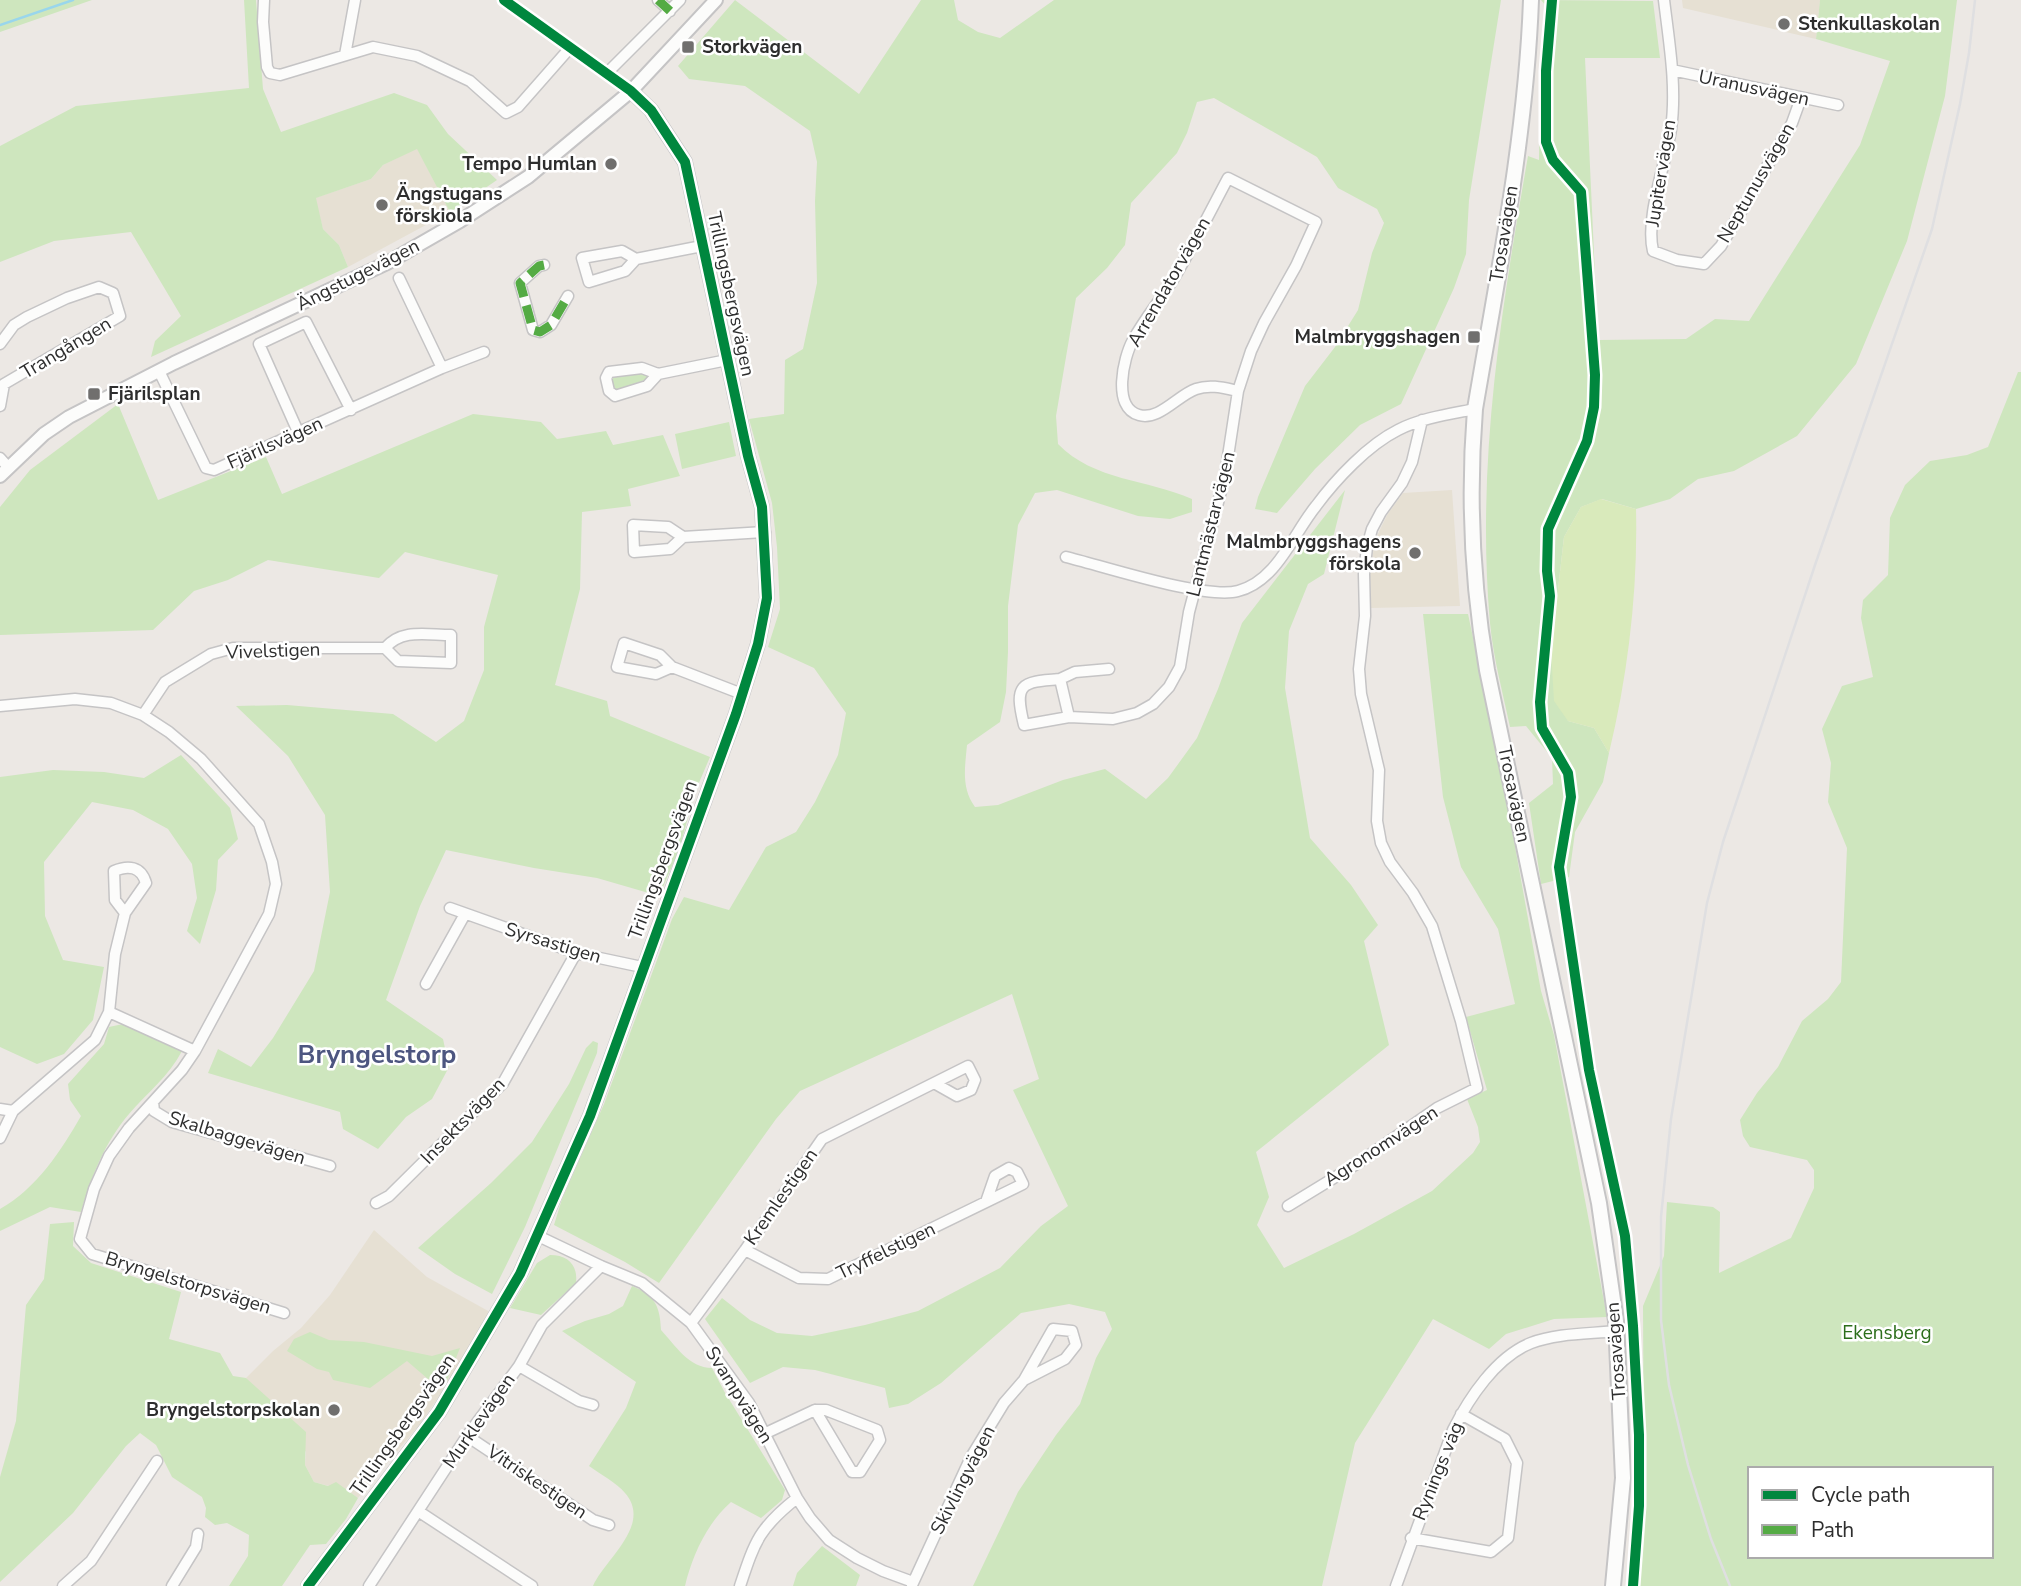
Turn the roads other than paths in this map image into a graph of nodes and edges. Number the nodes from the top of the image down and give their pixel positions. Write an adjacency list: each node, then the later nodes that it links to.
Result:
1 (264, 0): 11 (street)
2 (355, 0): 11 (street)
3 (504, 0): 10 (street)
4 (657, 0): 9 (street)
5 (680, 0): 9 (street)
6 (716, 0): 14 (street, Ängstugevägen)
7 (1531, 0): 32 (main road, Trosavägen)
8 (1664, 0): 12 (street, Jupitervägen)
9 (670, 11): 13 (street)
10 (569, 49): 11 (street); 13 (street)
11 (345, 55)
12 (1672, 70): 15 (street, Uranusvägen); 20 (street, Jupitervägen)
13 (607, 73): 14 (street)
14 (631, 91): 18 (street, Trillingsbergsvägen); 28 (street, Ängstugevägen)
15 (1801, 98): 16 (street, Uranusvägen); 20 (street, Neptunusvägen)
16 (1838, 105)
17 (1316, 222): 30 (street, Lantmästarvägen); 30 (street, Arrendatorvägen)
18 (702, 246): 19 (street); 26 (street, Trillingsbergsvägen)
19 (636, 259): 19 (street)
20 (1704, 264)
21 (544, 265): 23 (street)
22 (399, 278): 27 (street)
23 (568, 296)
24 (0, 344): 31 (street, Trangången)
25 (484, 352): 27 (street, Fjärilsvägen)
26 (727, 360): 29 (street); 37 (street, Trillingsbergsvägen)
27 (442, 368): 33 (street, Fjärilsvägen)
28 (159, 371): 35 (street, Fjärilsvägen); 36 (street, Ängstugevägen)
29 (658, 374): 29 (street)
30 (1238, 391): 40 (street, Lantmästarvägen)
31 (0, 406)
32 (1475, 409): 34 (street); 71 (main road, Trosavägen)
33 (351, 410): 35 (street, Fjärilsvägen); 35 (street)
34 (1422, 420): 40 (street); 65 (street, Agronomvägen)
35 (299, 434)
36 (3, 467)
37 (765, 532): 38 (street); 45 (street, Trillingsbergsvägen)
38 (683, 537): 38 (street)
39 (1066, 557): 40 (street)
40 (1195, 590): 48 (street, Lantmästarvägen)
41 (386, 648): 41 (street, Vivelstigen); 47 (street, Vivelstigen)
42 (672, 667): 42 (street); 45 (street)
43 (1109, 669): 44 (street, Lantmästarvägen)
44 (1060, 679): 48 (street); 48 (street, Lantmästarvägen)
45 (742, 694): 53 (street, Trillingsbergsvägen)
46 (0, 706): 47 (street, Bryngelstorpsvägen)
47 (143, 715): 56 (street, Bryngelstorpsvägen)
48 (1069, 717)
49 (450, 908): 51 (street, Syrsastigen)
50 (125, 913): 50 (street); 55 (street)
51 (465, 914): 52 (street, Syrsastigen); 54 (street)
52 (576, 953): 53 (street, Syrsastigen); 64 (street, Insektsvägen)
53 (642, 967): 66 (street, Trillingsbergsvägen)
54 (426, 984)
55 (109, 1012): 56 (street); 60 (street)
56 (195, 1051): 58 (street, Bryngelstorpsvägen)
57 (934, 1083): 67 (street, Kremlestigen)
58 (153, 1101): 62 (street, Skalbaggevägen); 69 (street, Bryngelstorpsvägen)
59 (0, 1109): 60 (street)
60 (13, 1111): 61 (street)
61 (0, 1138)
62 (330, 1166)
63 (986, 1202): 67 (street, Tryffelstigen)
64 (376, 1203)
65 (1288, 1206)
66 (536, 1235): 68 (street, Svampvägen); 88 (street, Trillingsbergsvägen)
67 (745, 1250): 70 (street, Kremlestigen)
68 (601, 1266): 70 (street, Svampvägen); 72 (street, Murklevägen)
69 (284, 1313)
70 (691, 1323): 77 (street, Svampvägen)
71 (1616, 1331): 76 (street, Rynings väg); 93 (main road, Trosavägen)
72 (519, 1366): 74 (street); 78 (street, Murklevägen)
73 (1024, 1380): 73 (street, Skivlingvägen); 85 (street, Skivlingvägen)
74 (593, 1405)
75 (815, 1410): 75 (street); 77 (street)
76 (1461, 1414): 84 (street, Rynings väg); 84 (street)
77 (766, 1433): 80 (street, Svampvägen)
78 (467, 1436): 81 (street, Murklevägen); 82 (street, Vitriskestigen)
79 (157, 1461): 86 (street)
80 (797, 1499): 85 (street, Svampvägen); 91 (street)
81 (418, 1511): 89 (street, Murklevägen); 90 (street)
82 (609, 1525)
83 (198, 1534): 87 (street)
84 (1411, 1538): 92 (street, Rynings väg)
85 (912, 1584)
86 (63, 1586)
87 (172, 1586)
88 (308, 1586)
89 (369, 1586)
90 (532, 1586)
91 (740, 1586)
92 (1396, 1586)
93 (1613, 1586)

